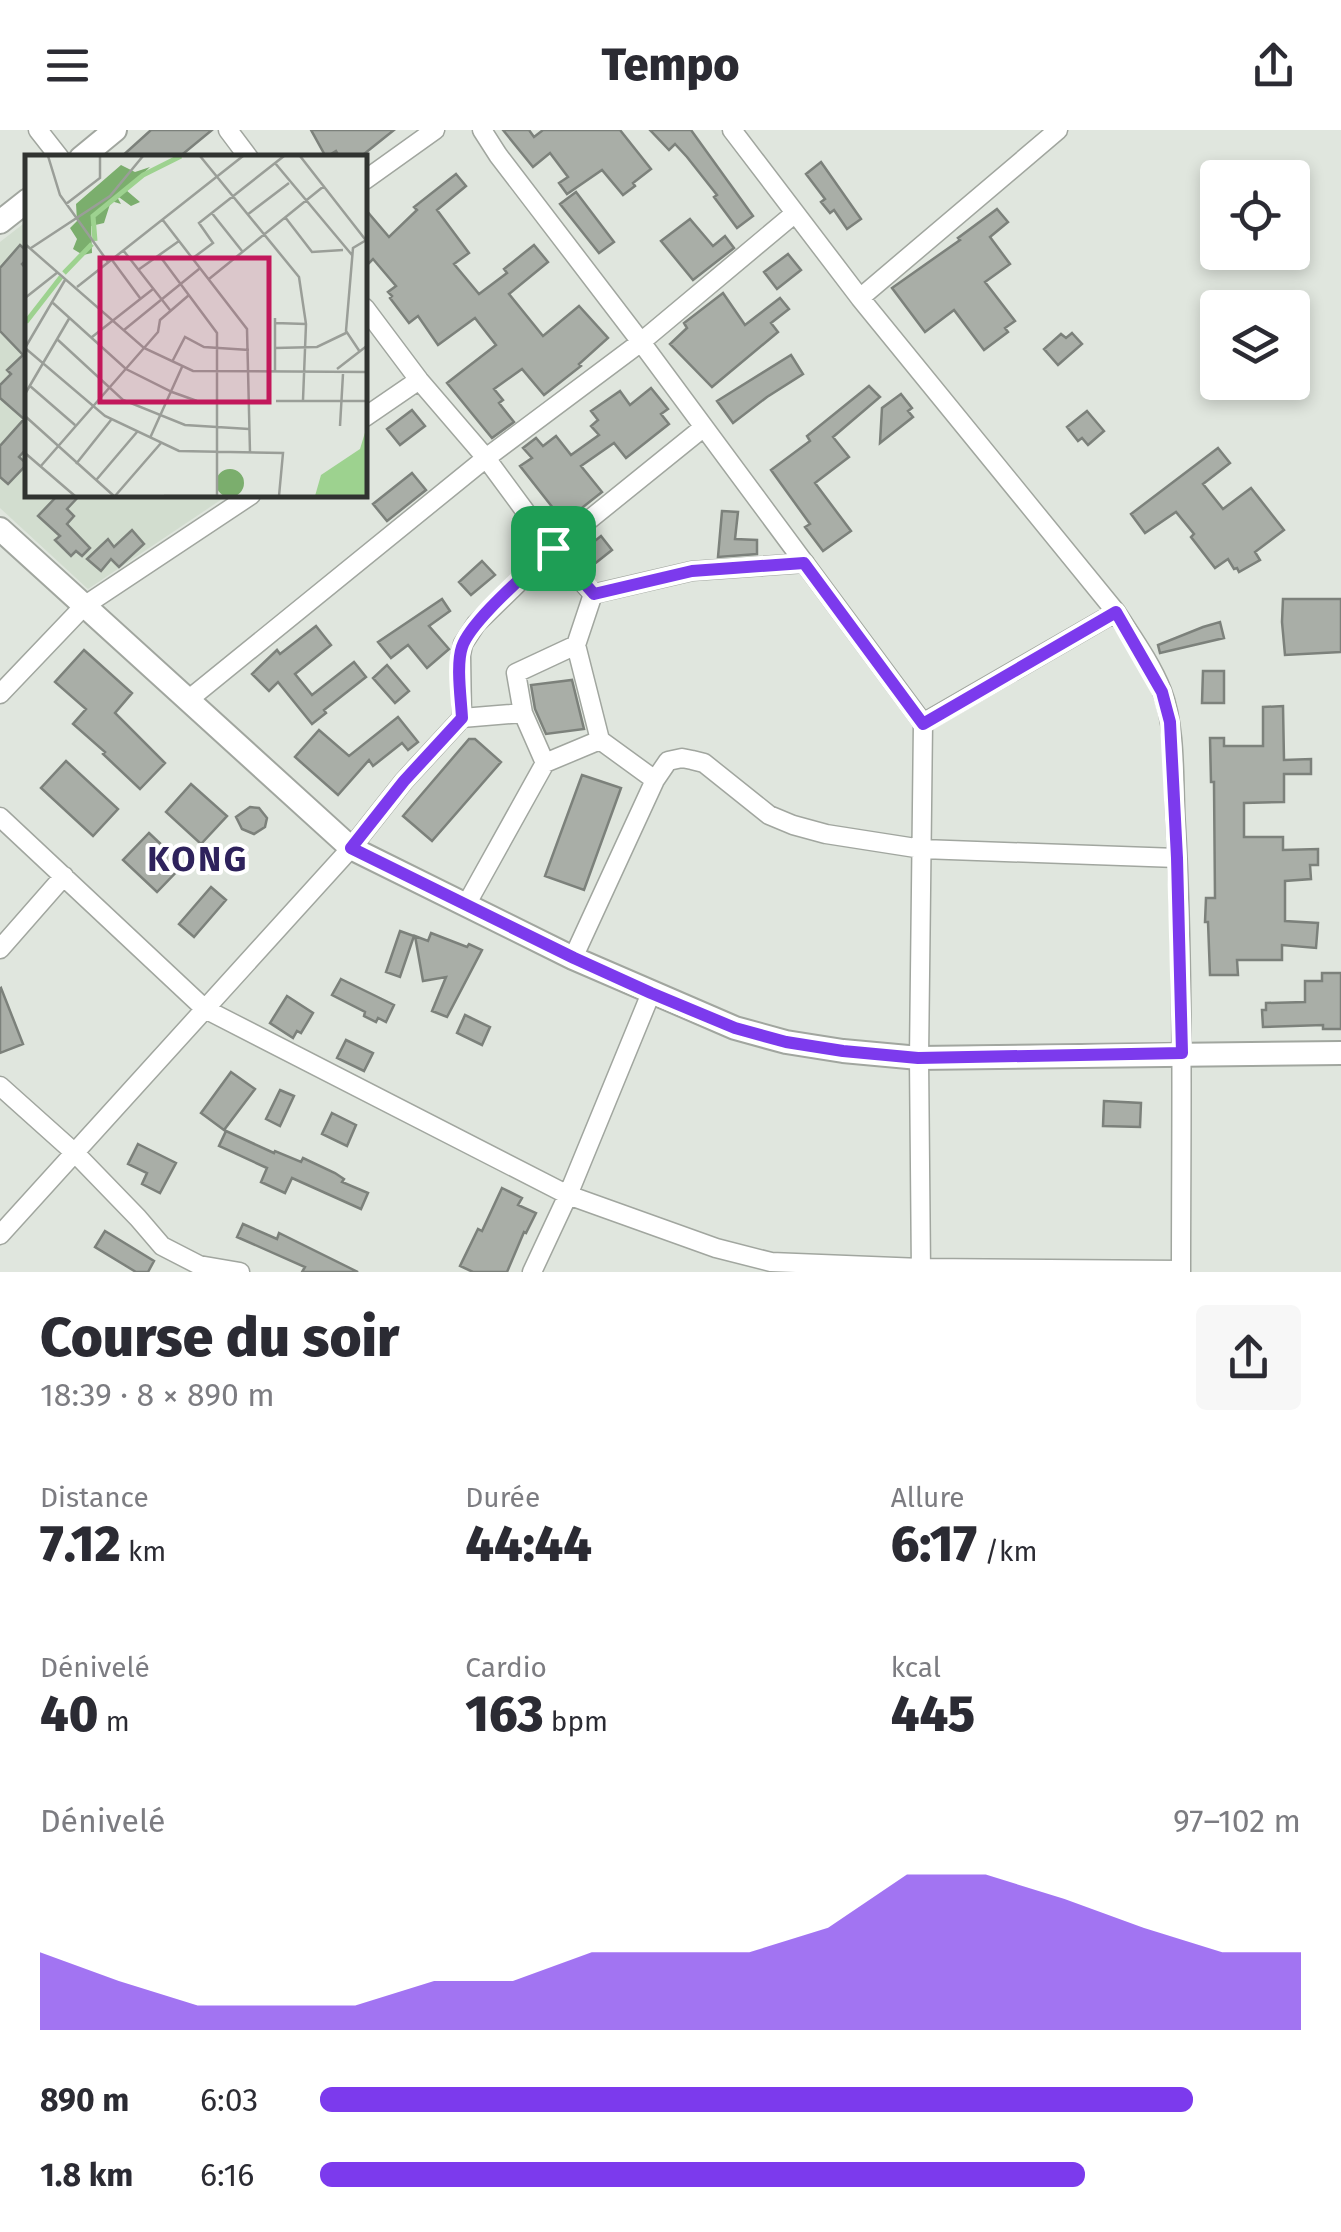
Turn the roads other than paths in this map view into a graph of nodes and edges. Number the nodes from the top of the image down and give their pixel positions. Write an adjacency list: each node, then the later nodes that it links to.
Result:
1 (38, 130): 8 (street)
2 (115, 130): 9 (main road)
3 (228, 130): 10 (street)
4 (435, 130): 11 (street)
5 (482, 130): 17 (street)
6 (1058, 130): 15 (street)
7 (738, 132): 13 (street)
8 (58, 155)
9 (90, 155)
10 (247, 155)
11 (368, 178)
12 (25, 202): 14 (main road)
13 (794, 214): 15 (street); 17 (street)
14 (0, 222)
15 (860, 298): 28 (street)
16 (368, 312): 18 (street)
17 (641, 342): 20 (street); 21 (street)
18 (419, 380): 19 (street); 21 (street)
19 (368, 415)
20 (704, 427): 24 (street); 25 (street)
21 (486, 458): 24 (street); 31 (street)
22 (246, 498): 27 (street)
23 (0, 529): 27 (main road)
24 (553, 548): 26 (street); 33 (street)
25 (804, 563): 26 (street); 34 (street)
26 (594, 594): 29 (street)
27 (84, 606): 30 (street); 31 (main road)
28 (1116, 612): 34 (street); 41 (street)
29 (576, 645): 32 (street); 35 (street)
30 (0, 694)
31 (188, 700): 39 (main road)
32 (522, 713): 33 (street); 36 (street)
33 (462, 718): 39 (street)
34 (923, 724): 40 (street)
35 (600, 740): 36 (street); 37 (street)
36 (544, 763): 43 (street)
37 (655, 780): 40 (street); 45 (street)
38 (0, 817): 42 (street)
39 (351, 848): 43 (main road); 47 (street)
40 (922, 849): 41 (street); 50 (street)
41 (1177, 858): 48 (street)
42 (64, 876): 44 (street); 47 (street)
43 (466, 905): 45 (main road)
44 (0, 948)
45 (574, 958): 46 (main road)
46 (651, 993): 50 (main road); 53 (street)
47 (206, 1009): 52 (street); 53 (street)
48 (1182, 1053): 49 (main road); 50 (main road); 56 (street)
49 (1341, 1053)
50 (918, 1058): 55 (street)
51 (0, 1086): 52 (street)
52 (76, 1154): 54 (street); 57 (street)
53 (568, 1195): 55 (street); 58 (street)
54 (0, 1235)
55 (921, 1270): 56 (street)
56 (1180, 1271)
57 (240, 1272)
58 (532, 1272)

